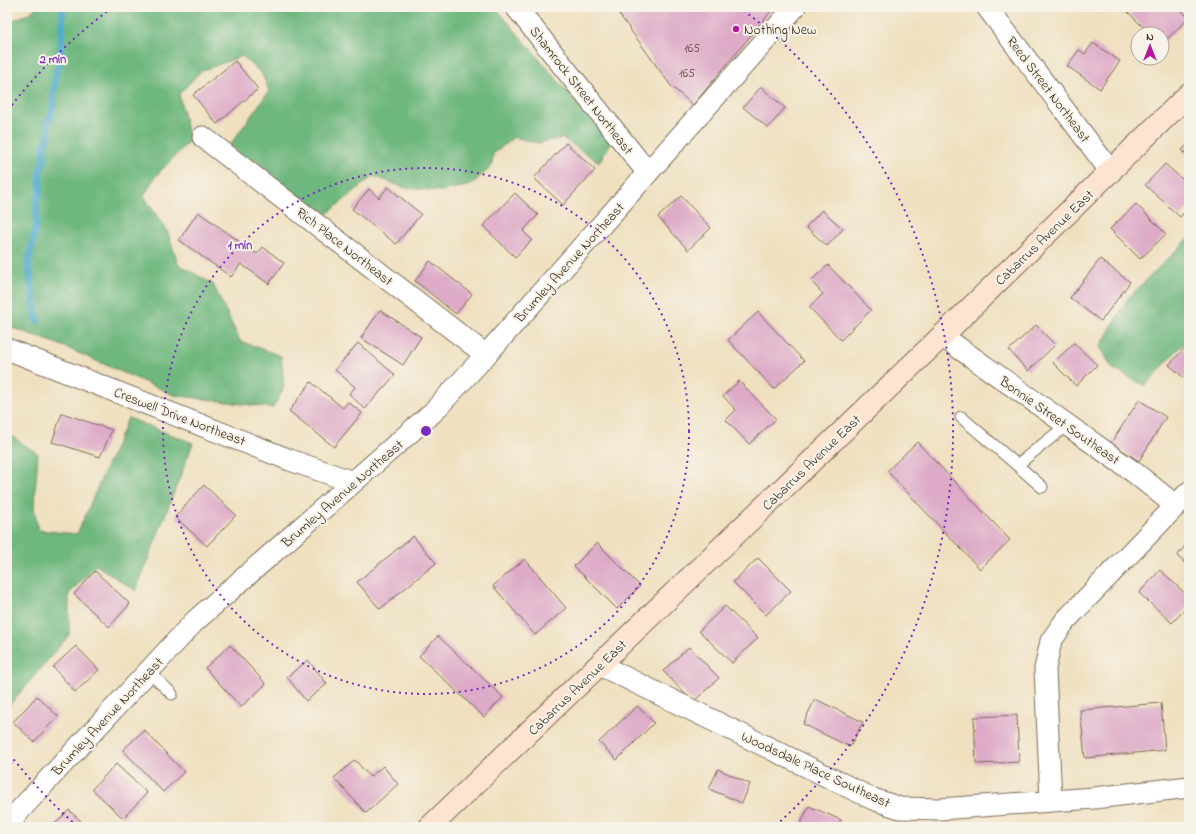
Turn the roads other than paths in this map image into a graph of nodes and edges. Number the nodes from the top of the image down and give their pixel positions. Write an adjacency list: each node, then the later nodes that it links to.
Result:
1 (516, 7): 7 (street, Shamrock Street Northeast)
2 (795, 7): 7 (street, Brumley Avenue Northeast)
3 (987, 7): 6 (street, Reed Street Northeast)
4 (1189, 94): 6 (main road, Cabarrus Avenue East)
5 (203, 137): 10 (street, Rich Place Northeast)
6 (1111, 172): 8 (main road, Cabarrus Avenue East)
7 (648, 173): 10 (street, Brumley Avenue Northeast)
8 (942, 336): 12 (street, Bonnie Street Southeast); 17 (main road, Cabarrus Avenue East)
9 (7, 349): 14 (street, Creswell Drive Northeast)
10 (486, 355): 14 (street, Brumley Avenue Northeast)
11 (961, 417): 13 (lane)
12 (1067, 425): 13 (lane); 16 (street, Bonnie Street Southeast)
13 (1017, 465): 15 (lane)
14 (353, 482): 18 (street, Brumley Avenue Northeast)
15 (1042, 487)
16 (1182, 499): 21 (street)
17 (600, 665): 21 (street, Woodsdale Place Southeast); 23 (main road, Cabarrus Avenue East)
18 (148, 672): 19 (lane); 22 (street, Brumley Avenue Northeast)
19 (172, 694)
20 (1189, 787): 21 (street, Woodsdale Place Southeast)
21 (1051, 801)
22 (7, 827)
23 (430, 827)

